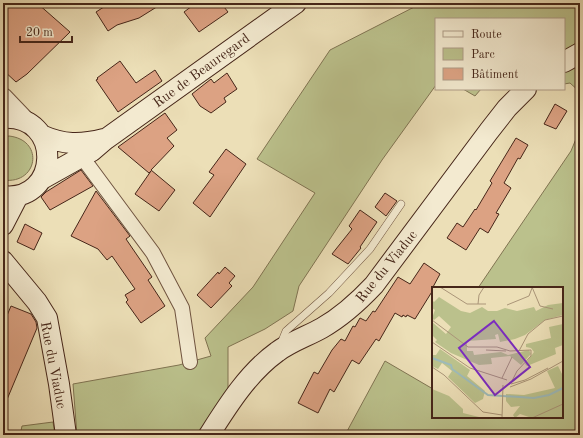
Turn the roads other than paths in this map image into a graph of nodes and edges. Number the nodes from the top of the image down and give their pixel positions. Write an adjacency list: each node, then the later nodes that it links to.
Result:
1 (296, 3): 9 (main road, Rue de Beauregard)
2 (580, 53): 3 (main road)
3 (565, 61)
4 (525, 90): 16 (main road, Rue du Viaduc)
5 (3, 97): 7 (street)
6 (3, 118): 7 (main road)
7 (26, 121): 8 (main road)
8 (42, 135): 9 (main road); 11 (main road)
9 (106, 138): 10 (main road)
10 (82, 157): 11 (main road); 17 (street)
11 (42, 179): 12 (main road)
12 (11, 196): 14 (main road)
13 (401, 204): 16 (lane)
14 (3, 225)
15 (6, 268): 18 (main road, Rue du Viaduc)
16 (279, 351): 19 (main road, Rue du Viaduc)
17 (190, 362)
18 (66, 435)
19 (210, 435)

